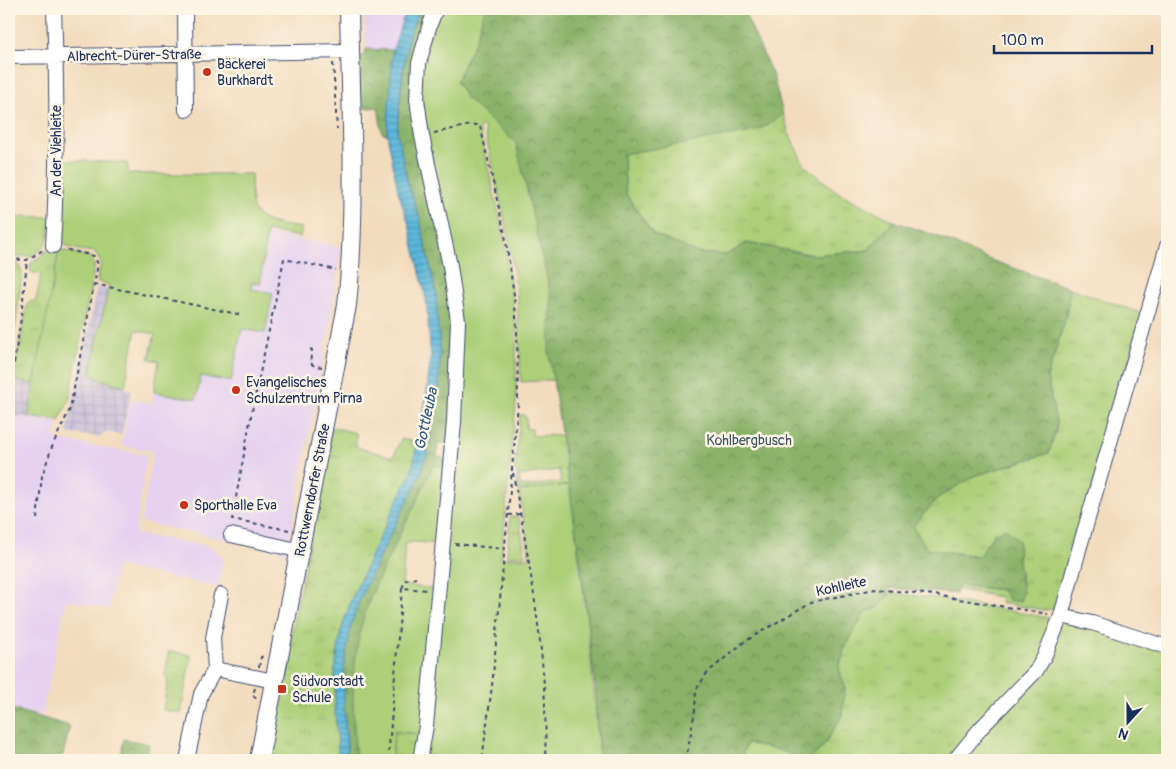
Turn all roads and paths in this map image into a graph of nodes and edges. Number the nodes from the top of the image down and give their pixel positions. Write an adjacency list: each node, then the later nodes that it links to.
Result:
1 (54, 9): 7 (street, An der Viehleite)
2 (185, 9): 6 (street)
3 (349, 9): 5 (main road, Rottwerndorfer Straße)
4 (436, 9): 10 (street)
5 (350, 51): 6 (street, Albrecht-Dürer-Straße); 29 (main road, Rottwerndorfer Straße)
6 (185, 54): 7 (street, Albrecht-Dürer-Straße); 9 (street)
7 (56, 56): 8 (street, Albrecht-Dürer-Straße); 11 (street, An der Viehleite)
8 (9, 57)
9 (186, 110)
10 (422, 136): 21 (path); 27 (street)
11 (54, 246): 14 (path); 16 (path)
12 (1167, 246): 34 (street)
13 (9, 259): 14 (path)
14 (27, 260): 20 (path)
15 (339, 270): 25 (path)
16 (94, 284): 17 (path); 24 (path)
17 (242, 315)
18 (310, 349): 19 (path)
19 (326, 368)
20 (9, 395)
21 (512, 468): 22 (path); 23 (path)
22 (520, 514): 23 (path); 43 (path)
23 (508, 515): 28 (path)
24 (37, 519)
25 (294, 531)
26 (231, 536): 29 (street)
27 (442, 543): 28 (path); 32 (street)
28 (505, 549): 42 (path)
29 (301, 550): 37 (main road, Rottwerndorfer Straße)
30 (416, 578): 31 (path)
31 (402, 588): 32 (path); 40 (path)
32 (438, 591): 41 (street)
33 (221, 595): 36 (street)
34 (1061, 616): 35 (street); 44 (path, Kohlleite); 45 (street)
35 (1167, 647)
36 (215, 669): 37 (street); 38 (street)
37 (274, 681): 39 (main road, Rottwerndorfer Straße)
38 (187, 760)
39 (259, 760)
40 (388, 760)
41 (420, 760)
42 (482, 760)
43 (545, 760)
44 (686, 760)
45 (955, 760)

